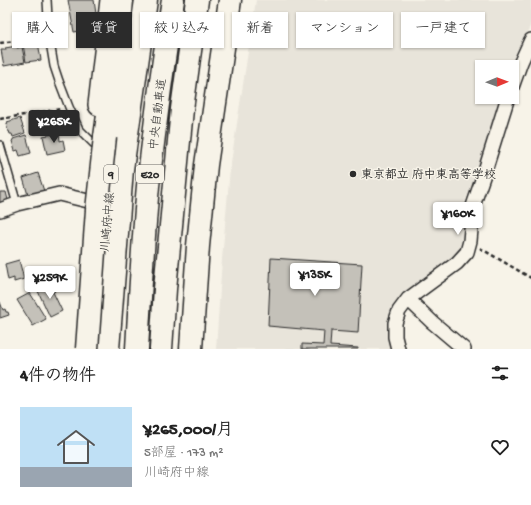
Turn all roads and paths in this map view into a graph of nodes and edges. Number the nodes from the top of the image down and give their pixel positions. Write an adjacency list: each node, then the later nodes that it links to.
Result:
1 (46, 0): 10 (lane)
2 (111, 0): 20 (main road, 川崎府中線 / 9)
3 (122, 0): 20 (highway)
4 (139, 0): 27 (main road, 川崎府中線 / 9)
5 (146, 0): 32 (highway)
6 (173, 0): 33 (highway, 中央自動車道 / E20)
7 (197, 0): 34 (highway, 中央自動車道 / E20)
8 (230, 0): 35 (highway)
9 (236, 0): 36 (street)
10 (47, 12)
11 (531, 40): 15 (street)
12 (12, 41): 13 (path)
13 (0, 43)
14 (51, 48): 18 (lane)
15 (526, 63): 16 (street)
16 (519, 75)
17 (506, 104): 25 (street)
18 (69, 107): 19 (path); 20 (lane)
19 (0, 119)
20 (100, 140): 22 (main road, 川崎府中線 / 9); 30 (highway, bridge)
21 (0, 145): 23 (lane)
22 (88, 200): 23 (street); 27 (main road, 川崎府中線 / 9)
23 (17, 204): 24 (street)
24 (0, 210)
25 (470, 242): 26 (path); 28 (street)
26 (531, 278)
27 (90, 294): 29 (main road, 川崎府中線 / 9); 31 (main road, 川崎府中線 / 9)
28 (408, 299): 37 (street); 38 (street)
29 (78, 349)
30 (87, 349)
31 (96, 349)
32 (108, 349)
33 (137, 349)
34 (161, 349)
35 (191, 349)
36 (198, 349)
37 (398, 349)
38 (464, 349)

